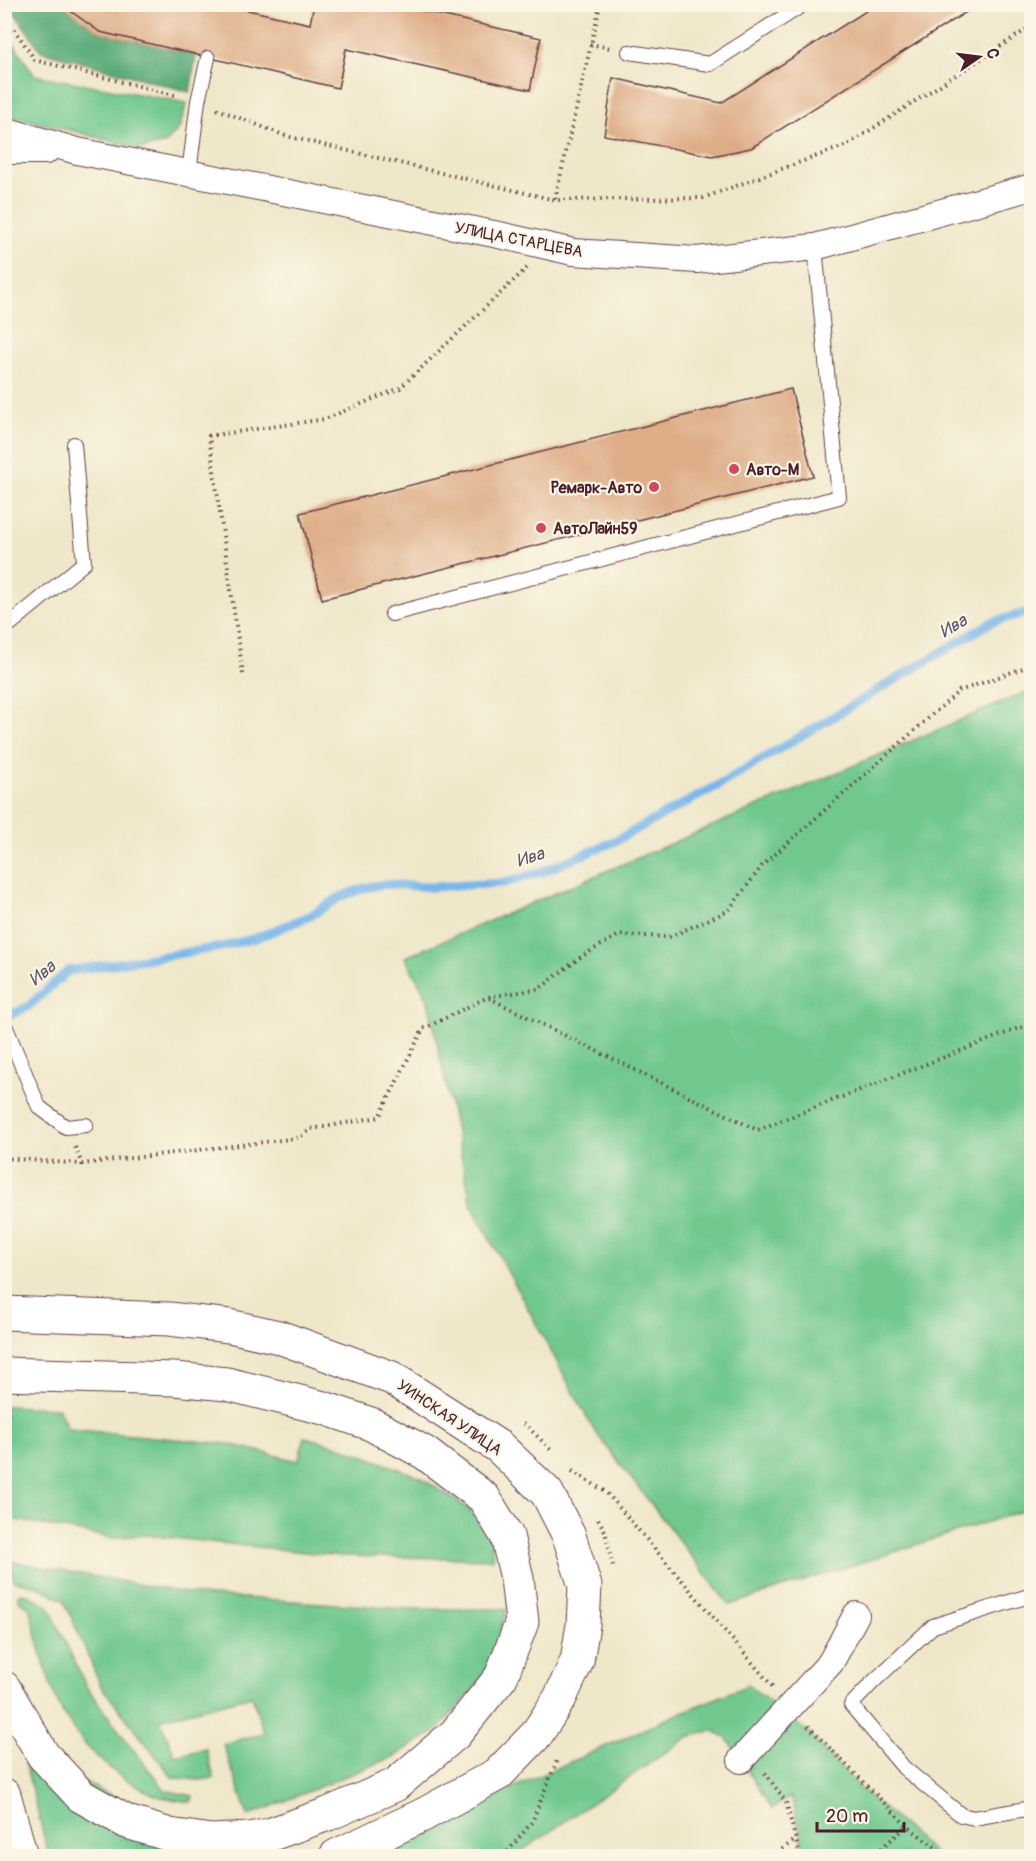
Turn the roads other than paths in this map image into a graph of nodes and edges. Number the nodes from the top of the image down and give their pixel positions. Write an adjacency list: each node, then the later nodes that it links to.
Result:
1 (804, 4): 2 (lane)
2 (629, 52)
3 (208, 58): 7 (lane)
4 (4, 130): 6 (street)
5 (4, 151): 6 (street)
6 (77, 151): 7 (street, УЛИЦА СТАРЦЕВА)
7 (189, 172): 9 (street, УЛИЦА СТАРЦЕВА)
8 (1032, 187): 9 (street, УЛИЦА СТАРЦЕВА)
9 (815, 247): 11 (lane)
10 (74, 444): 12 (lane)
11 (392, 614)
12 (4, 629)
13 (4, 1023): 14 (lane)
14 (86, 1125)
15 (4, 1313): 24 (main road, УИНСКАЯ УЛИЦА)
16 (4, 1374): 19 (main road)
17 (1032, 1595): 22 (lane)
18 (856, 1615): 20 (street)
19 (4, 1688)
20 (744, 1757)
21 (4, 1795): 23 (main road)
22 (1032, 1808)
23 (21, 1857)
24 (336, 1857)

